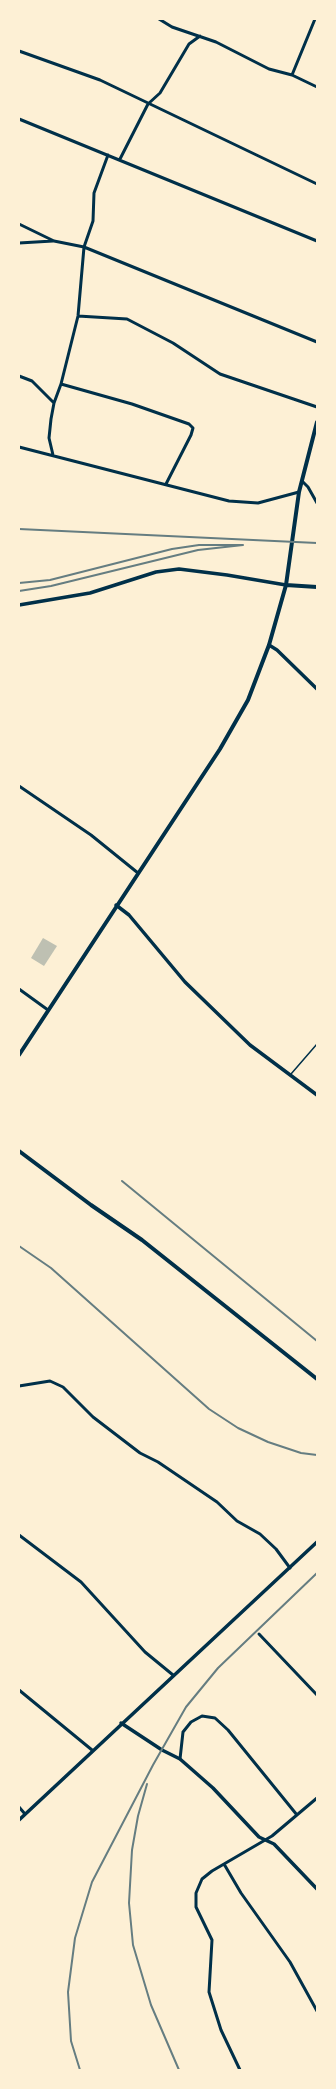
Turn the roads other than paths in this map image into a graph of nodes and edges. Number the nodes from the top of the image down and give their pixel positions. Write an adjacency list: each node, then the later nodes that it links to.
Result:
1 (159, 19): 3 (street)
2 (315, 19): 5 (street)
3 (200, 36): 5 (street); 7 (street)
4 (19, 51): 7 (street)
5 (292, 75): 6 (street)
6 (317, 87)
7 (148, 104): 10 (street); 11 (street)
8 (19, 119): 9 (street)
9 (108, 155): 10 (street); 16 (street)
10 (120, 159): 14 (street)
11 (317, 184)
12 (19, 224): 13 (street)
13 (54, 241): 15 (street); 16 (street)
14 (317, 241)
15 (19, 243)
16 (84, 247): 17 (street); 18 (street)
17 (78, 316): 20 (street); 22 (street)
18 (317, 342)
19 (19, 376): 21 (street)
20 (61, 384): 21 (street); 27 (street)
21 (54, 403): 25 (street)
22 (317, 406)
23 (317, 422): 26 (main road)
24 (19, 447): 25 (street)
25 (54, 455): 27 (street)
26 (302, 481): 28 (main road); 29 (street)
27 (166, 484): 28 (street)
28 (299, 492): 30 (main road)
29 (317, 503)
30 (286, 585): 31 (main road); 32 (street); 33 (main road)
31 (317, 587)
32 (19, 605)
33 (269, 645): 34 (street); 36 (main road)
34 (317, 689)
35 (19, 786): 36 (street)
36 (138, 873): 37 (main road)
37 (116, 905): 39 (main road); 42 (street)
38 (19, 989): 39 (street)
39 (48, 1010): 41 (main road)
40 (317, 1044): 42 (lane)
41 (19, 1055)
42 (289, 1075): 43 (street)
43 (317, 1095)
44 (19, 1151): 45 (main road)
45 (317, 1379)
46 (19, 1386): 49 (street)
47 (19, 1535): 51 (street)
48 (317, 1542): 49 (street)
49 (290, 1568): 51 (street)
50 (259, 1634): 53 (street)
51 (173, 1675): 54 (street)
52 (19, 1690): 55 (street)
53 (317, 1695)
54 (121, 1723): 55 (street); 56 (street)
55 (92, 1750): 59 (street)
56 (180, 1759): 60 (street); 62 (street)
57 (317, 1798): 60 (street)
58 (19, 1807): 59 (street)
59 (26, 1814): 61 (street)
60 (297, 1815): 62 (street)
61 (19, 1820)
62 (265, 1840): 63 (street); 64 (street)
63 (224, 1864): 65 (street); 66 (street)
64 (317, 1889)
65 (317, 2010)
66 (240, 2070)

